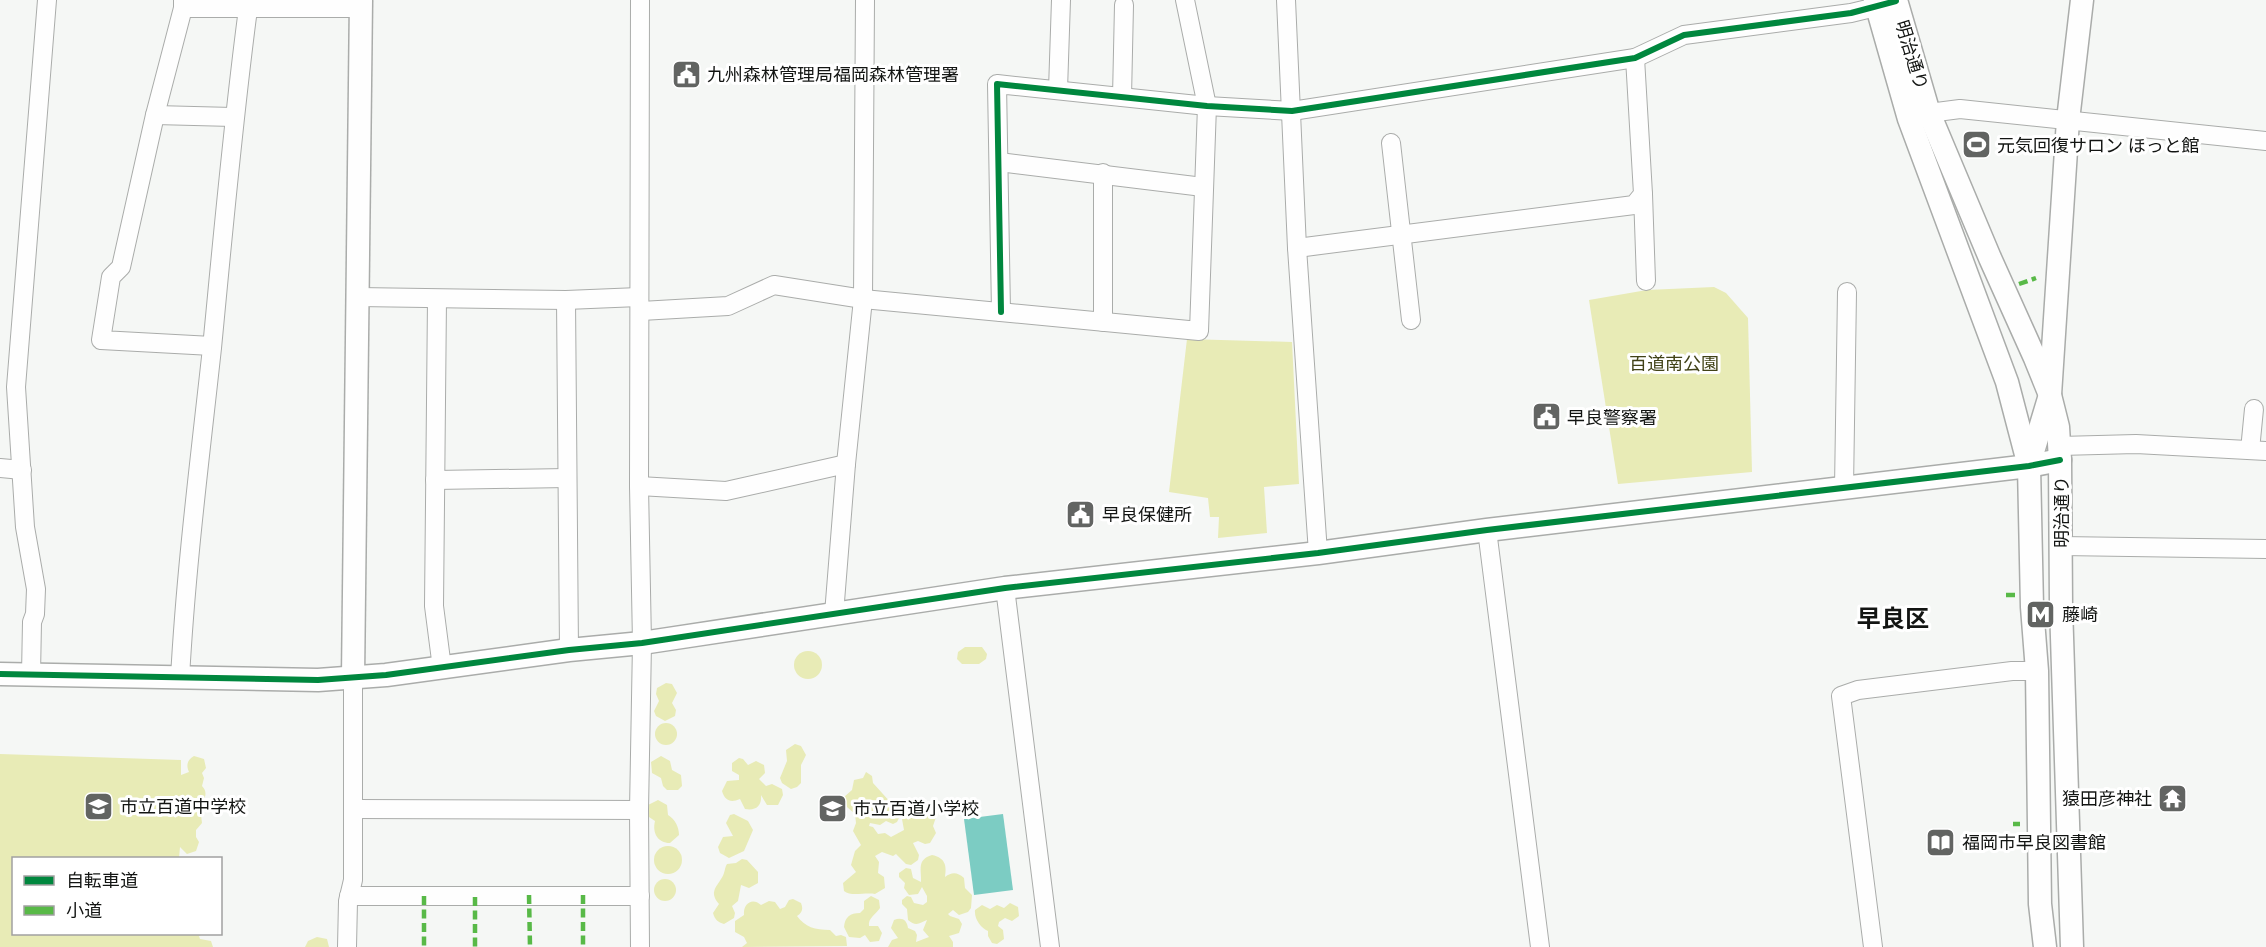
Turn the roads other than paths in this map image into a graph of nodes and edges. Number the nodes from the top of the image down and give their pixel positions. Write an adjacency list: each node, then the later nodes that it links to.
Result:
1 (47, 0): 41 (street)
2 (640, 0): 36 (street)
3 (866, 0): 34 (street)
4 (1060, 0): 14 (street)
5 (1185, 0): 16 (street)
6 (1286, 0): 17 (street)
7 (2082, 0): 21 (street)
8 (1886, 2): 13 (street); 18 (street, 明治通り); 47 (street, 明治通り)
9 (183, 4): 10 (street); 19 (street)
10 (247, 4): 11 (street); 20 (street)
11 (361, 4): 32 (street)
12 (1124, 5): 15 (street)
13 (1635, 58): 17 (street); 27 (street)
14 (1058, 90): 15 (street); 24 (street)
15 (1122, 97): 16 (street)
16 (1207, 106): 17 (street); 26 (street)
17 (1292, 111): 29 (street)
18 (1929, 112): 21 (street); 42 (street, 明治通り)
19 (155, 115): 20 (street); 40 (street)
20 (233, 117): 40 (street)
21 (2068, 120): 22 (street); 42 (street)
22 (2266, 141)
23 (1391, 143): 28 (street)
24 (999, 162): 25 (street); 37 (street)
25 (1103, 173): 26 (street); 39 (street)
26 (1203, 187): 39 (street)
27 (1643, 194): 28 (street); 30 (street)
28 (1401, 235): 29 (street); 38 (street)
29 (1297, 248): 57 (street)
30 (1646, 281)
31 (1847, 292): 53 (street)
32 (358, 297): 33 (street); 67 (street)
33 (437, 299): 35 (street); 51 (street)
34 (864, 299): 36 (street); 37 (street); 46 (street)
35 (566, 300): 36 (street); 50 (street)
36 (640, 304): 52 (street)
37 (1001, 312): 39 (street)
38 (1411, 320)
39 (1103, 322)
40 (212, 346): 66 (street)
41 (8, 387): 49 (street)
42 (2050, 395): 45 (street, 明治通り); 47 (street)
43 (2254, 408): 44 (street)
44 (2258, 450): 45 (street)
45 (2060, 453): 47 (street); 55 (street, 明治通り)
46 (846, 464): 52 (street); 59 (street)
47 (2029, 466): 53 (street); 63 (street, 明治通り)
48 (0, 468): 49 (street)
49 (22, 470): 65 (street)
50 (567, 478): 51 (street); 61 (street)
51 (435, 480): 62 (street)
52 (639, 486): 60 (street)
53 (1844, 488): 54 (street)
54 (1487, 530): 57 (street); 75 (street)
55 (2061, 546): 56 (street); 78 (street, 明治通り)
56 (2266, 549)
57 (1318, 553): 58 (street)
58 (1005, 588): 59 (street); 74 (street)
59 (834, 614): 60 (street)
60 (642, 643): 61 (street); 69 (street)
61 (569, 650): 62 (street)
62 (442, 668): 67 (street)
63 (2037, 671): 76 (street); 77 (street, 明治通り)
64 (0, 674): 65 (street)
65 (31, 674): 66 (street)
66 (180, 678): 67 (street)
67 (353, 678): 68 (street)
68 (354, 809): 69 (street); 70 (street)
69 (639, 810): 71 (street)
70 (349, 896): 71 (street); 72 (street)
71 (640, 896): 73 (street)
72 (347, 947)
73 (640, 947)
74 (1050, 947)
75 (1540, 947)
76 (1873, 947)
77 (2045, 947)
78 (2072, 947)

